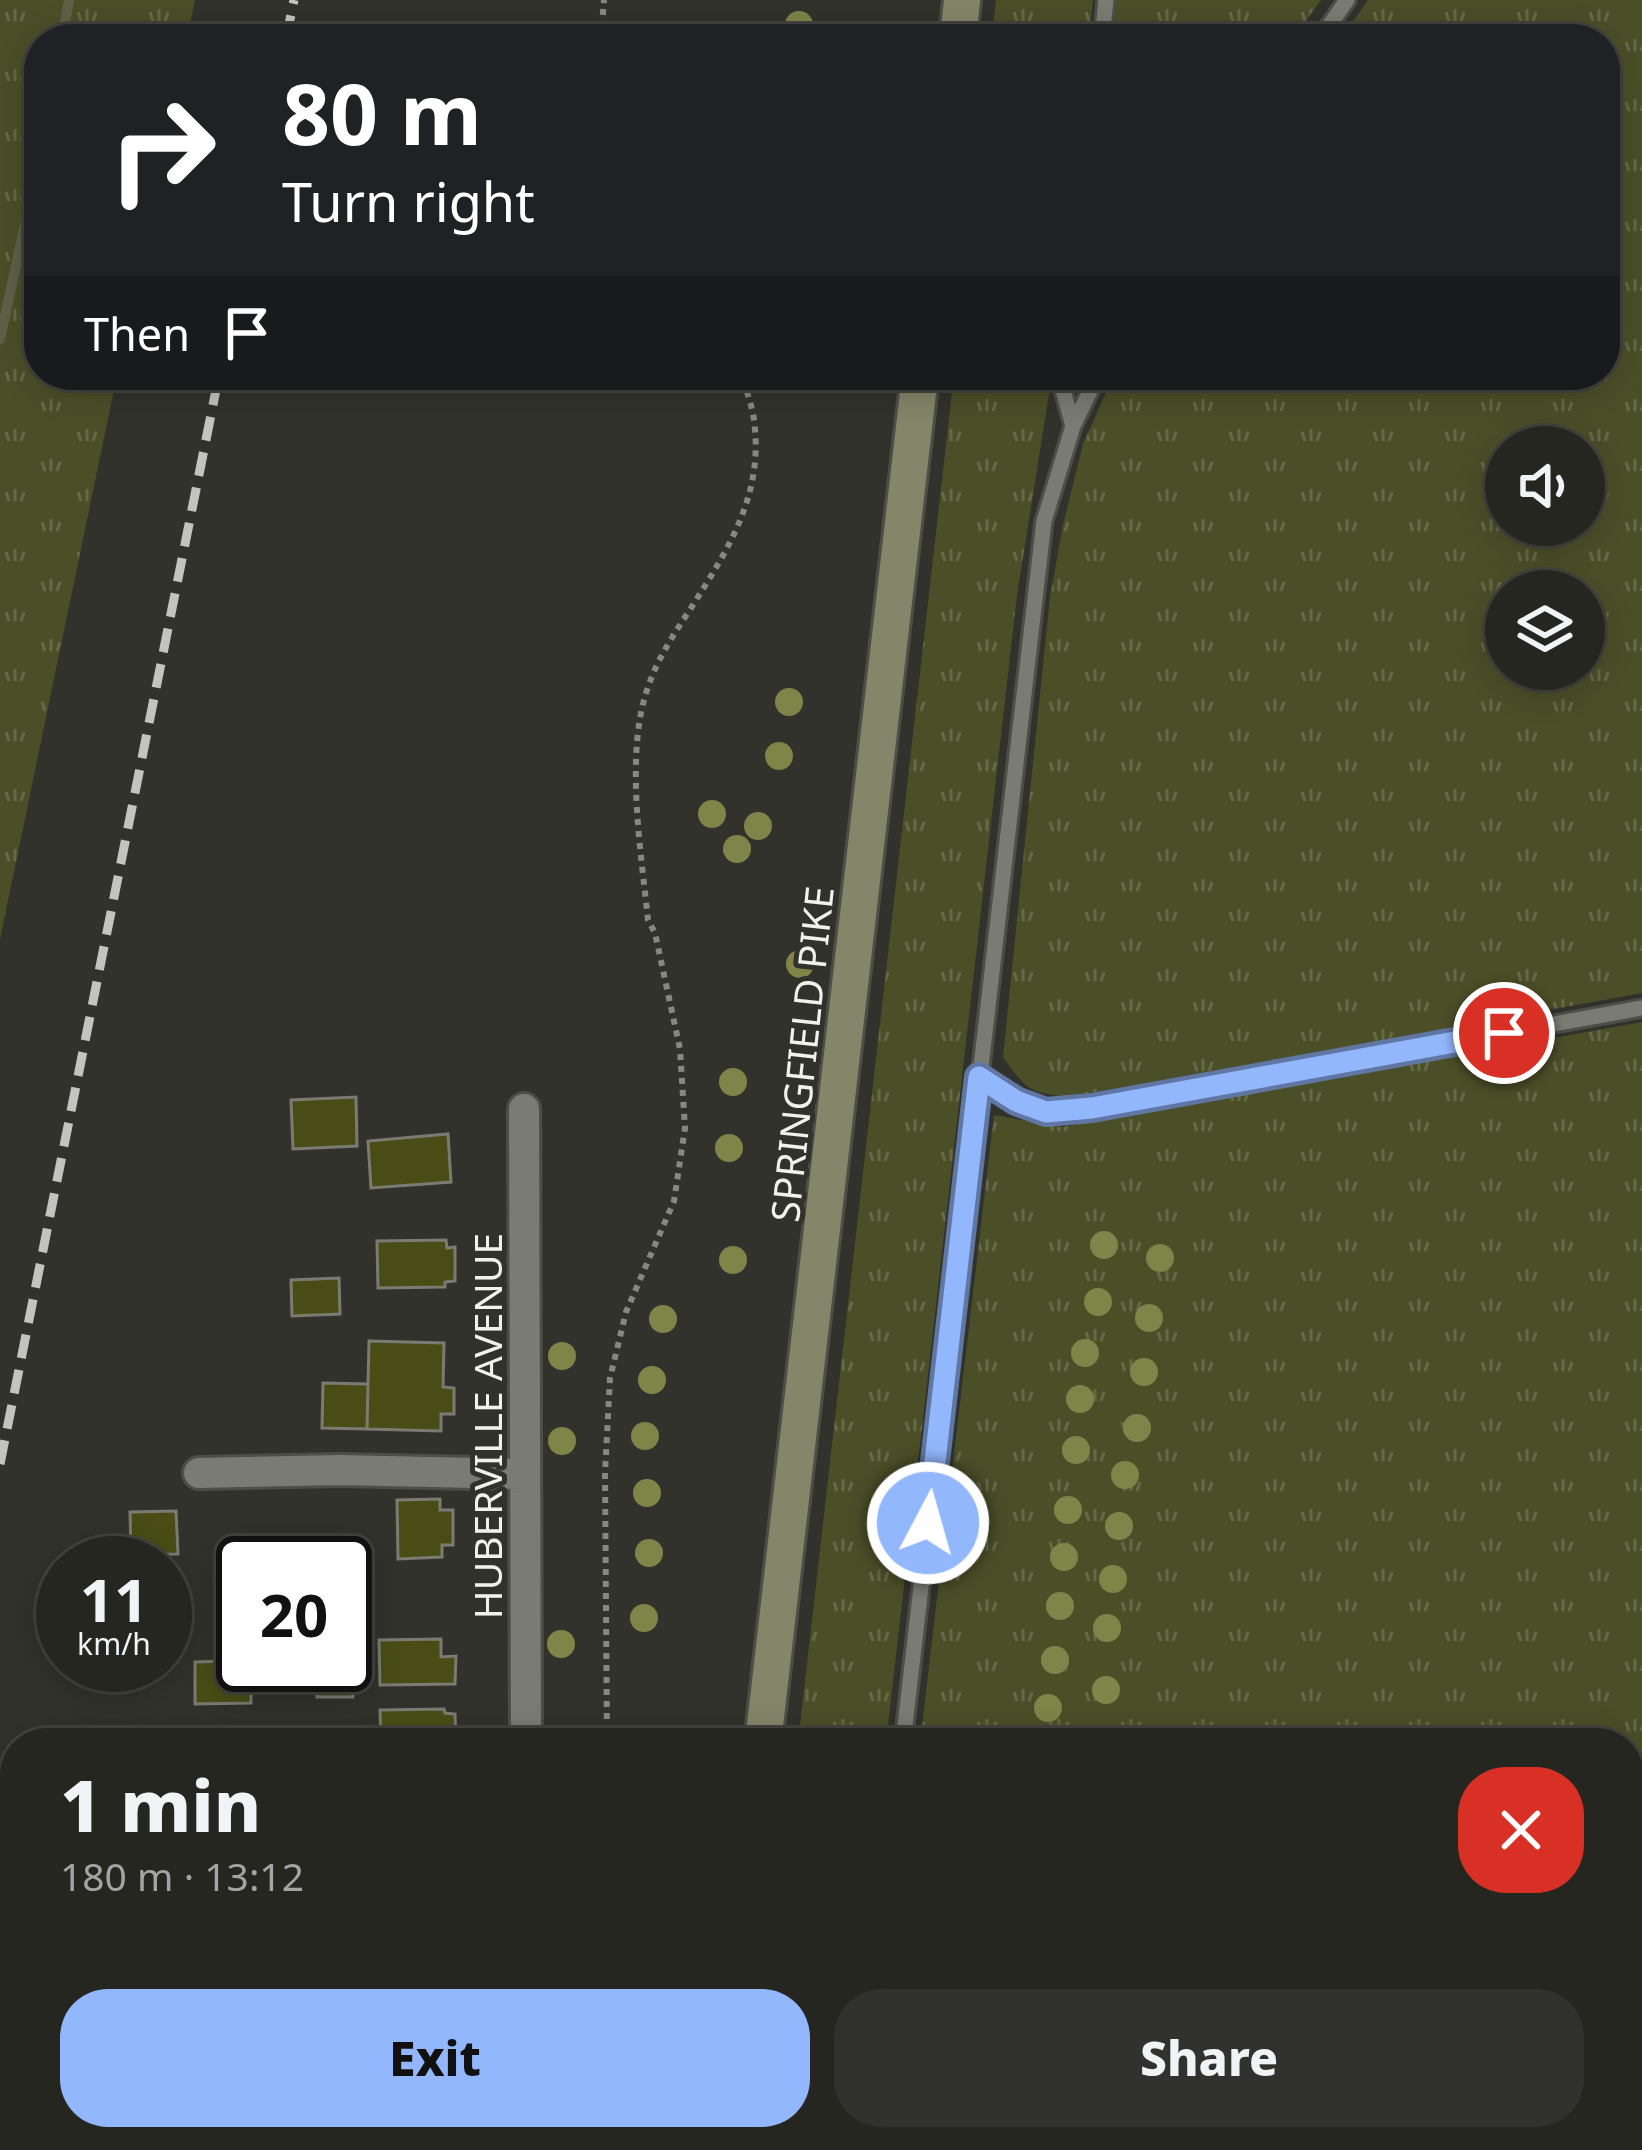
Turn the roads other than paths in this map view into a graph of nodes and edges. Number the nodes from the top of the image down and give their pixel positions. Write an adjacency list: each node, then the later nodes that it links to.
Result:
1 (918, 390): 11 (main road, SPRINGFIELD PIKE)
2 (1063, 390): 4 (lane)
3 (1091, 390): 4 (lane)
4 (1073, 426): 6 (lane)
5 (1642, 1008): 6 (lane)
6 (979, 1077): 12 (lane)
7 (524, 1109): 9 (street, HUBERVILLE AVENUE)
8 (200, 1473): 9 (street)
9 (525, 1474): 10 (street, HUBERVILLE AVENUE)
10 (526, 1728)
11 (766, 1728)
12 (906, 1728)

